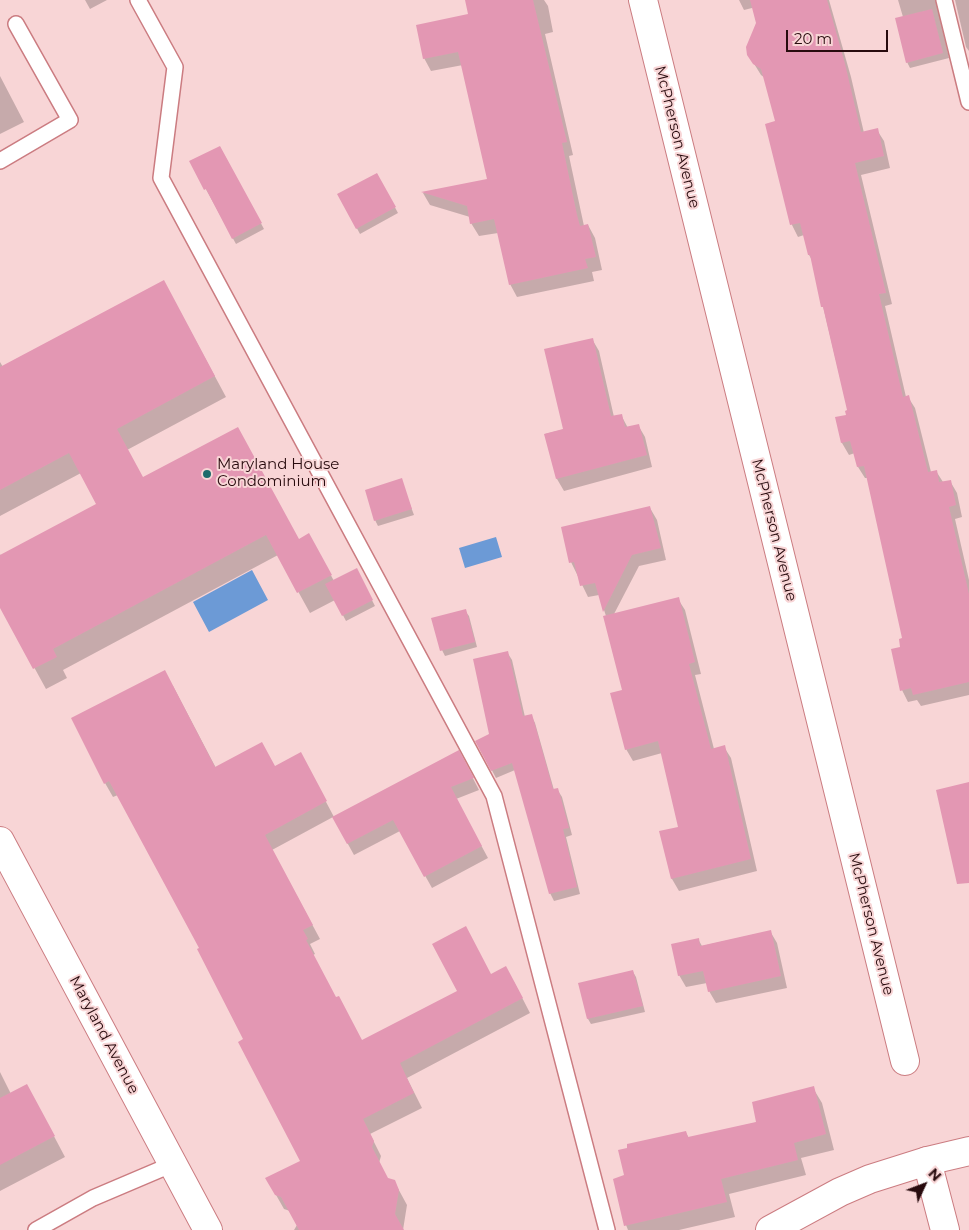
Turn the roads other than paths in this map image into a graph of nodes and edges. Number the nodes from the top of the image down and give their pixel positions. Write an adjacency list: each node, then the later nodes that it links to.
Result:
1 (138, 0): 14 (lane)
2 (643, 0): 8 (street, McPherson Avenue)
3 (944, 0): 5 (lane)
4 (16, 24): 6 (lane)
5 (969, 102)
6 (0, 161)
7 (0, 841): 11 (street, Maryland Avenue)
8 (905, 1061)
9 (969, 1151): 10 (street)
10 (926, 1161): 15 (street); 16 (street)
11 (173, 1164): 12 (lane); 13 (street, Maryland Avenue)
12 (36, 1230)
13 (208, 1230)
14 (607, 1230)
15 (770, 1230)
16 (945, 1230)

